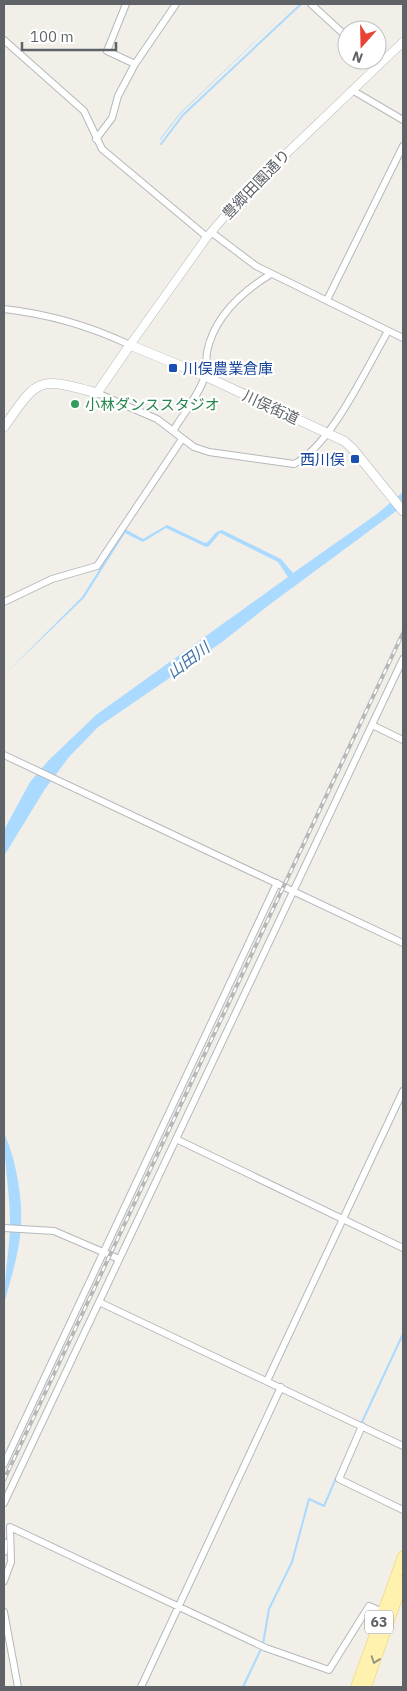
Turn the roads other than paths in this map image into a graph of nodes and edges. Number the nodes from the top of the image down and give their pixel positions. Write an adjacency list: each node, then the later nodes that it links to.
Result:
1 (126, 4): 8 (street)
2 (176, 4): 8 (street)
3 (312, 4): 4 (street)
4 (337, 28)
5 (4, 40): 12 (street)
6 (403, 42): 7 (street, 豊郷田園通り)
7 (387, 54)
8 (135, 64): 12 (street)
9 (369, 70): 10 (street, 豊郷田園通り)
10 (352, 90): 11 (street); 14 (street, 豊郷田園通り)
11 (403, 120)
12 (96, 138): 14 (street)
13 (403, 146): 16 (street)
14 (209, 235): 15 (street); 20 (street, 豊郷田園通り)
15 (271, 274): 16 (street); 21 (street)
16 (327, 300): 18 (street)
17 (4, 309): 20 (street)
18 (388, 331): 19 (street); 25 (street)
19 (403, 338)
20 (130, 345): 21 (main road, 川俣街道); 22 (main road)
21 (205, 376): 24 (street); 25 (main road, 川俣街道)
22 (97, 393): 23 (main road); 24 (street)
23 (4, 427)
24 (172, 431): 26 (street)
25 (327, 434): 26 (street); 27 (main road, 川俣街道)
26 (182, 439): 28 (street)
27 (403, 511)
28 (4, 602)
29 (403, 658): 30 (street)
30 (372, 725): 31 (street); 34 (street)
31 (403, 740)
32 (4, 754): 33 (street)
33 (277, 883): 34 (street); 41 (street)
34 (294, 891): 35 (street); 37 (street)
35 (403, 943)
36 (403, 1091): 38 (street)
37 (176, 1139): 38 (street); 42 (street)
38 (342, 1219): 40 (street); 44 (street)
39 (4, 1228): 41 (street)
40 (403, 1248)
41 (104, 1252): 42 (street); 48 (street)
42 (119, 1259): 43 (street)
43 (99, 1302): 44 (street); 49 (street)
44 (267, 1381): 45 (street)
45 (281, 1388): 46 (street); 56 (street)
46 (362, 1426): 47 (street); 50 (street)
47 (403, 1446)
48 (4, 1464)
49 (4, 1503)
50 (403, 1510)
51 (4, 1542): 52 (street)
52 (4, 1552)
53 (403, 1556): 58 (main road, 63)
54 (4, 1581): 56 (street)
55 (403, 1581): 58 (main road, 63)
56 (178, 1607): 58 (street); 60 (street)
57 (4, 1612): 59 (street)
58 (387, 1613): 61 (main road, 63); 62 (main road, 63, one-way to 62)
59 (18, 1687)
60 (141, 1687)
61 (356, 1687)
62 (366, 1687)

